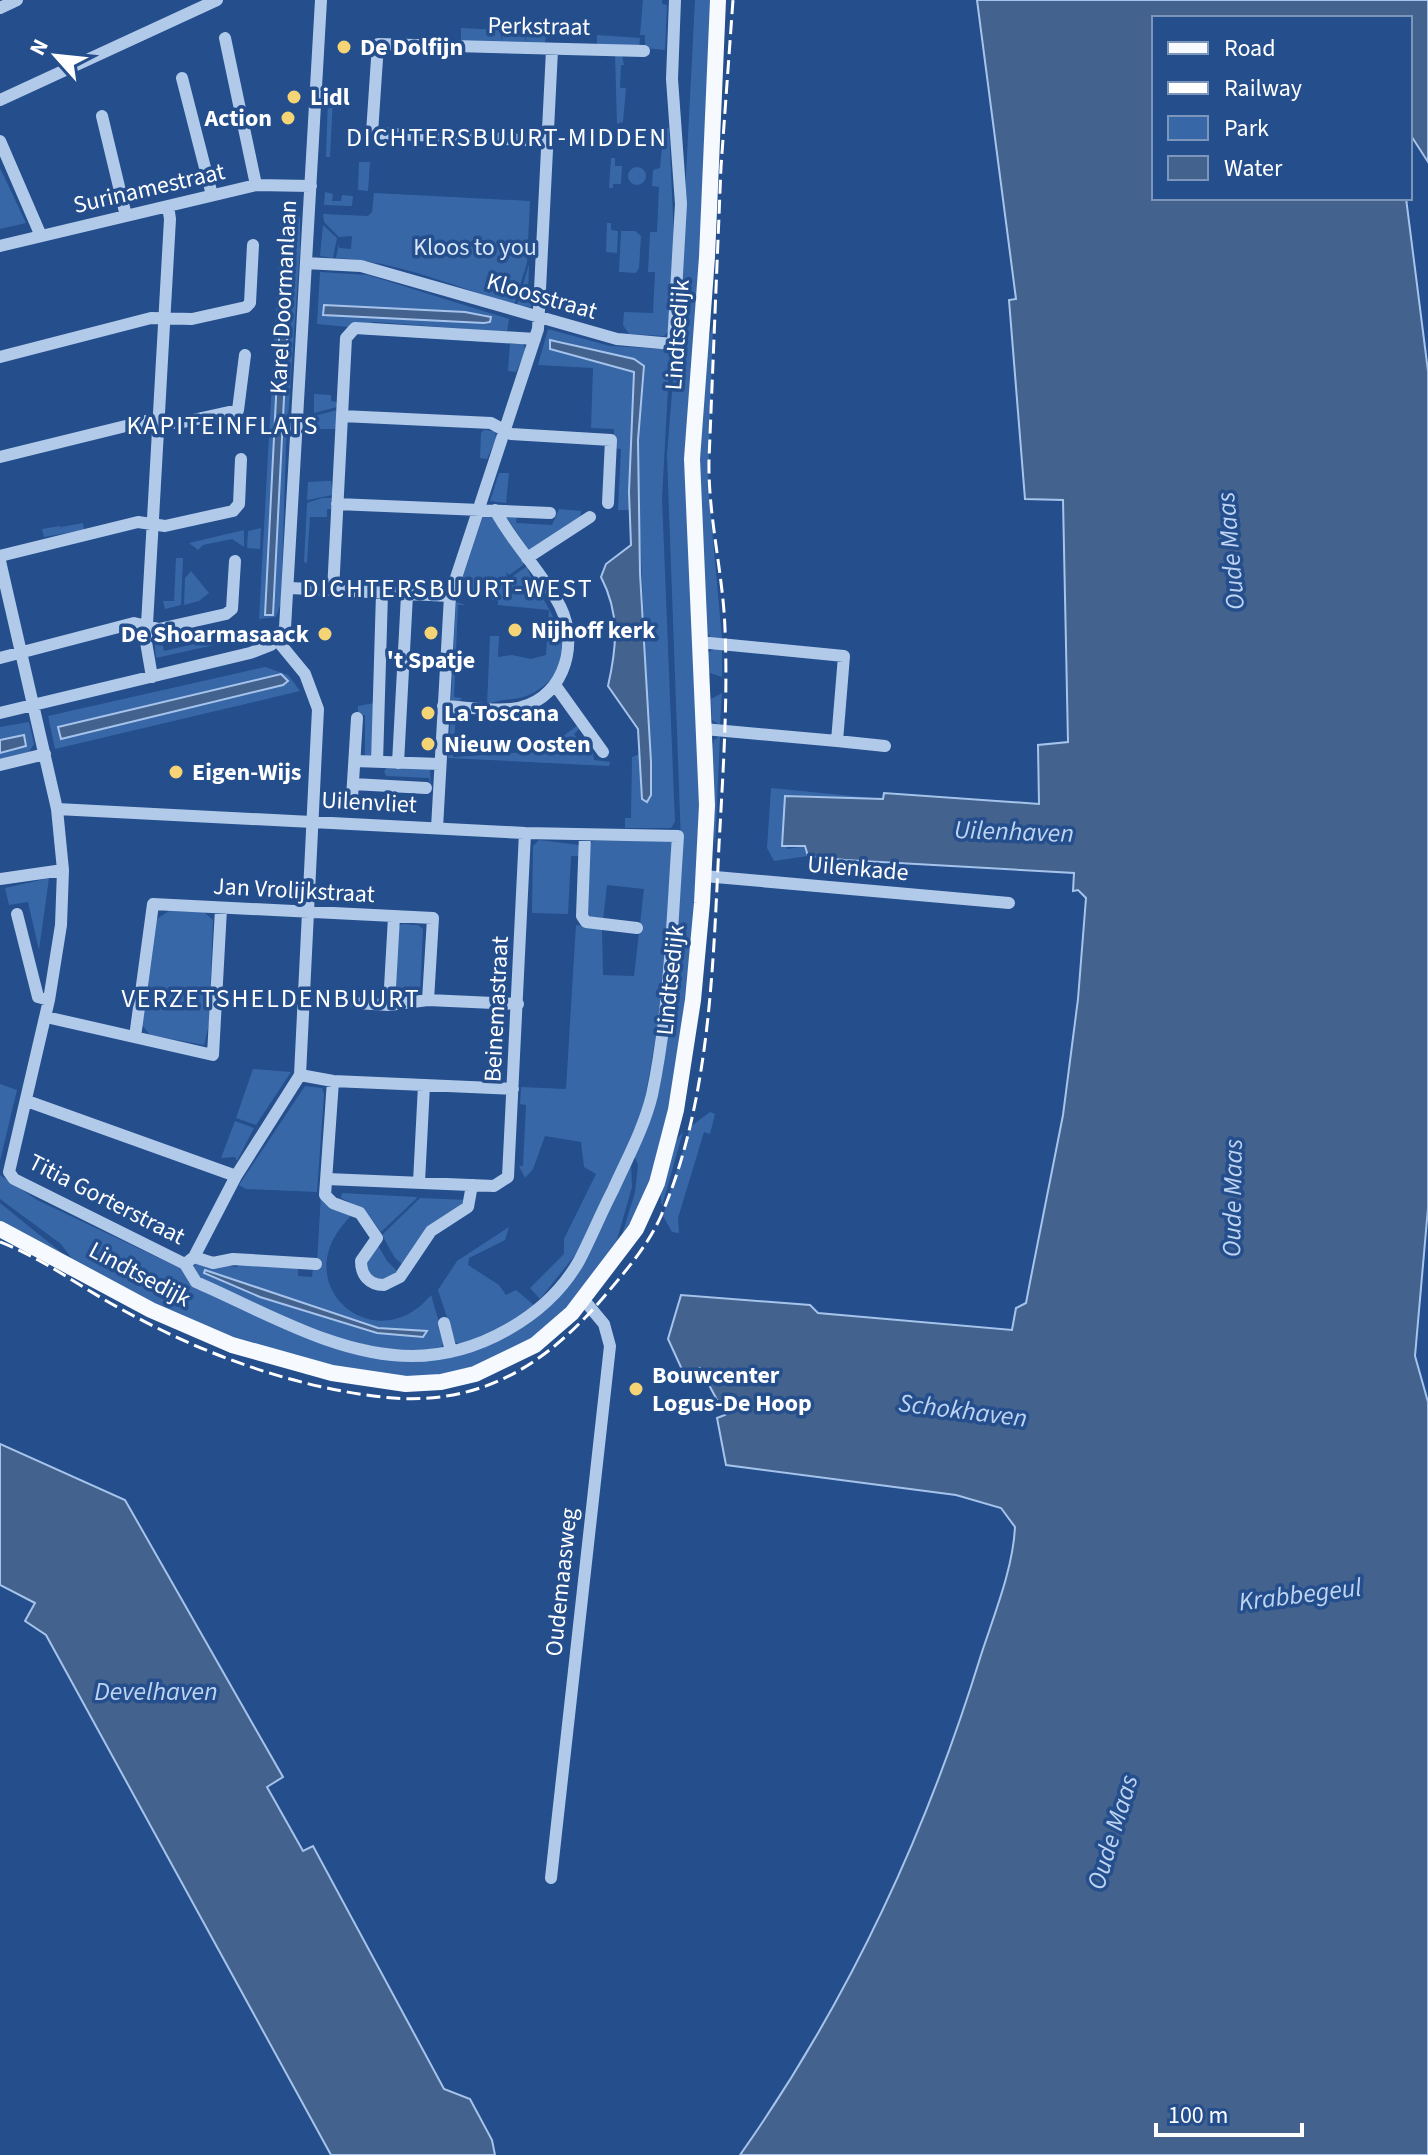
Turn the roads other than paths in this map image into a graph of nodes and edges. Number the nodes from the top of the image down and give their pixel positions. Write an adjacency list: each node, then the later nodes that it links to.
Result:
1 (17, 0): 6 (street)
2 (217, 0): 11 (street)
3 (321, 0): 16 (street, Karel Doormanlaan)
4 (675, 0): 27 (street, Kloosstraat)
5 (718, 0): 53 (main road, Lindtsedijk)
6 (0, 8)
7 (225, 38): 15 (street)
8 (552, 50): 9 (street, Perkstraat); 14 (street); 14 (street, Perkstraat)
9 (644, 51)
10 (182, 78): 17 (street)
11 (0, 100)
12 (102, 116): 20 (street)
13 (0, 141): 22 (street)
14 (546, 141): 27 (street)
15 (256, 185): 16 (street, Surinamestraat); 17 (street, Surinamestraat)
16 (311, 186): 25 (street, Karel Doormanlaan)
17 (212, 195): 18 (street, Surinamestraat)
18 (189, 201): 19 (street, Surinamestraat); 21 (street)
19 (168, 206): 20 (street, Surinamestraat); 26 (street)
20 (126, 216): 22 (street, Surinamestraat)
21 (192, 216)
22 (41, 236): 24 (street, Surinamestraat)
23 (253, 245): 26 (street)
24 (0, 246)
25 (306, 263): 27 (street, Kloosstraat); 46 (street, Karel Doormanlaan)
26 (164, 317): 30 (street); 32 (street)
27 (539, 320): 28 (street)
28 (535, 339): 31 (street); 33 (street)
29 (245, 355): 32 (street)
30 (0, 357)
31 (342, 416): 33 (street); 37 (street)
32 (158, 424): 34 (street); 42 (street)
33 (503, 432): 36 (street); 39 (street)
34 (0, 457)
35 (241, 459): 42 (street)
36 (608, 503)
37 (337, 504): 39 (street); 47 (street)
38 (495, 510): 39 (street); 40 (street); 43 (street)
39 (478, 511): 50 (street)
40 (550, 513)
41 (590, 517): 43 (street)
42 (152, 524): 44 (street); 51 (street)
43 (527, 558): 57 (street)
44 (0, 559): 54 (street)
45 (235, 561): 51 (street)
46 (290, 588): 47 (street); 52 (street, Karel Doormanlaan)
47 (333, 591): 48 (street)
48 (382, 593): 49 (street); 68 (street)
49 (407, 595): 50 (street); 69 (street)
50 (450, 596): 59 (street)
51 (147, 627): 54 (street); 56 (street)
52 (277, 640): 56 (street); 77 (street)
53 (699, 642): 62 (main road, Lindtsedijk); 63 (street)
54 (22, 652): 55 (street); 58 (street)
55 (0, 658)
56 (152, 677): 58 (street)
57 (555, 685): 59 (street); 65 (street)
58 (35, 704): 60 (street); 66 (street)
59 (443, 706): 70 (street)
60 (0, 713)
61 (357, 718): 67 (street)
62 (704, 729): 63 (street); 83 (main road, Lindtsedijk)
63 (837, 741): 64 (street)
64 (885, 746)
65 (603, 752)
66 (45, 754): 71 (street); 76 (street)
67 (355, 761): 68 (street); 72 (street)
68 (379, 762): 69 (street); 73 (street)
69 (398, 763): 70 (street)
70 (440, 764): 78 (street)
71 (0, 765)
72 (353, 784): 73 (street); 75 (street)
73 (380, 785): 74 (street)
74 (426, 788)
75 (352, 798)
76 (57, 809): 77 (street, Uilenvliet); 81 (street)
77 (311, 821): 78 (street, Uilenvliet); 86 (street)
78 (437, 828): 79 (street, Uilenvliet)
79 (525, 833): 80 (street, Uilenvliet); 93 (street, Beinemastraat)
80 (585, 835): 89 (street); 112 (street, Uilenvliet)
81 (63, 870): 82 (street); 90 (street)
82 (1, 875)
83 (704, 876): 84 (street, Uilenkade); 110 (main road, Lindtsedijk)
84 (1009, 903)
85 (221, 909): 86 (street, Jan Vrolijkstraat); 96 (street, Jan Vrolijkstraat); 96 (street)
86 (308, 912): 88 (street, Jan Vrolijkstraat); 97 (street)
87 (17, 914): 90 (street)
88 (394, 917): 91 (street, Jan Vrolijkstraat); 94 (street)
89 (637, 928)
90 (49, 1000): 95 (street)
91 (428, 1000): 93 (street); 94 (street)
92 (356, 1003): 94 (street)
93 (518, 1004): 100 (street, Beinemastraat)
94 (389, 1005)
95 (46, 1017): 96 (street); 101 (street)
96 (135, 1037)
97 (300, 1075): 98 (street); 103 (street)
98 (333, 1081): 99 (street); 104 (street)
99 (424, 1085): 100 (street); 105 (street)
100 (513, 1089): 106 (street, Beinemastraat)
101 (27, 1101): 102 (street); 103 (street)
102 (5, 1172): 108 (street, Titia Gorterstraat)
103 (236, 1176): 108 (street)
104 (327, 1179): 105 (street); 106 (street)
105 (419, 1182): 106 (street)
106 (472, 1185)
107 (0, 1229): 110 (main road, Lindtsedijk)
108 (190, 1261): 109 (street); 112 (street)
109 (316, 1264)
110 (584, 1300): 113 (street, Oudemaasweg)
111 (444, 1323): 112 (street)
112 (451, 1351)
113 (551, 1878)

